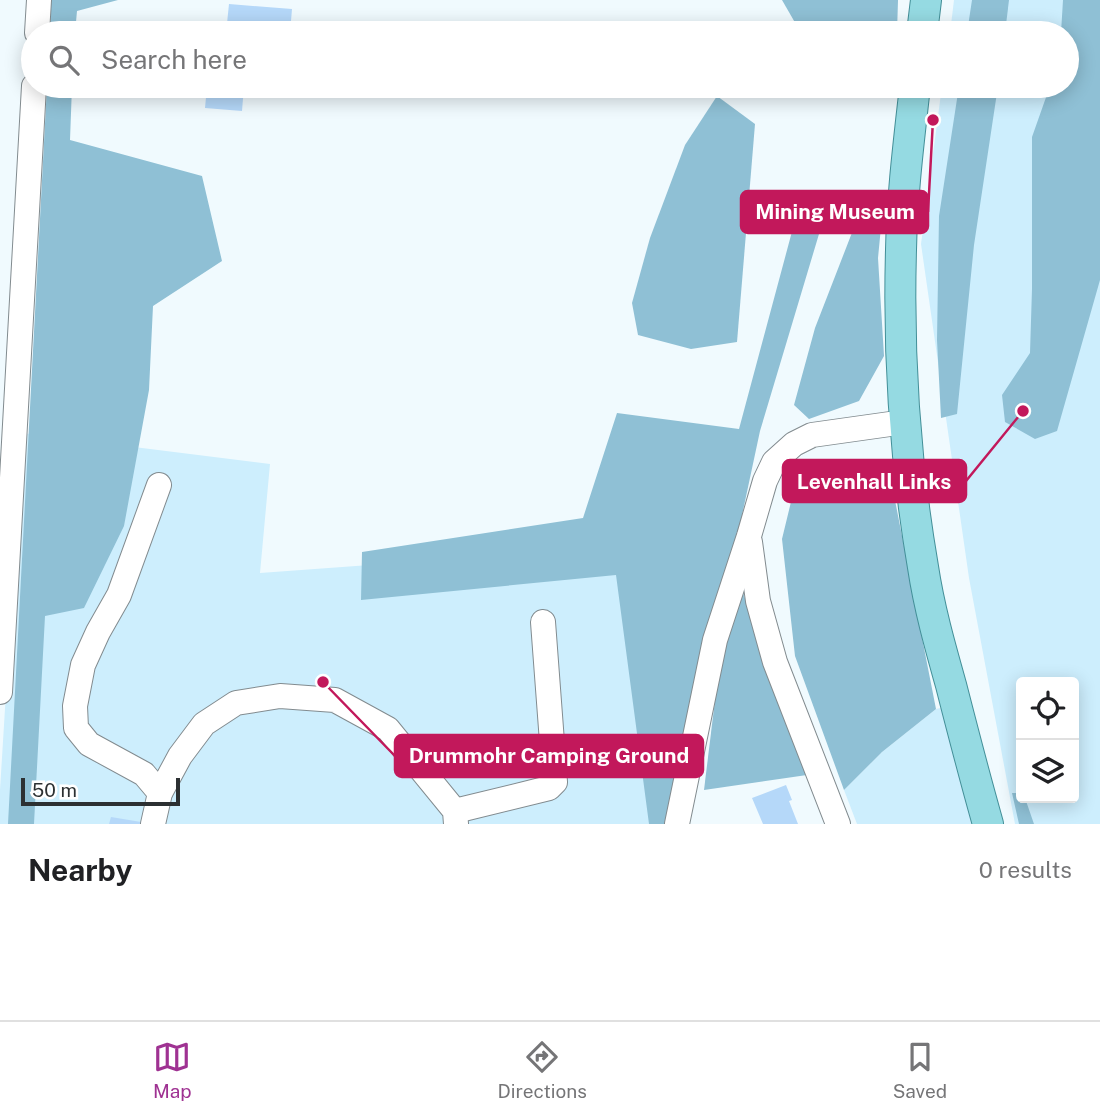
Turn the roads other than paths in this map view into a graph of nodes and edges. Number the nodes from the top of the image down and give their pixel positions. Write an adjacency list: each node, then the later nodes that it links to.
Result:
1 (39, 0): 3 (street)
2 (926, 0): 4 (main road)
3 (38, 21)
4 (923, 21)
5 (33, 98): 11 (street)
6 (914, 98): 7 (main road)
7 (904, 424): 9 (street); 17 (main road)
8 (159, 485): 12 (street)
9 (750, 536): 15 (street); 16 (street)
10 (543, 622): 13 (street)
11 (0, 692)
12 (160, 793): 13 (street); 14 (street)
13 (456, 818)
14 (153, 824)
15 (677, 824)
16 (838, 824)
17 (988, 824)

